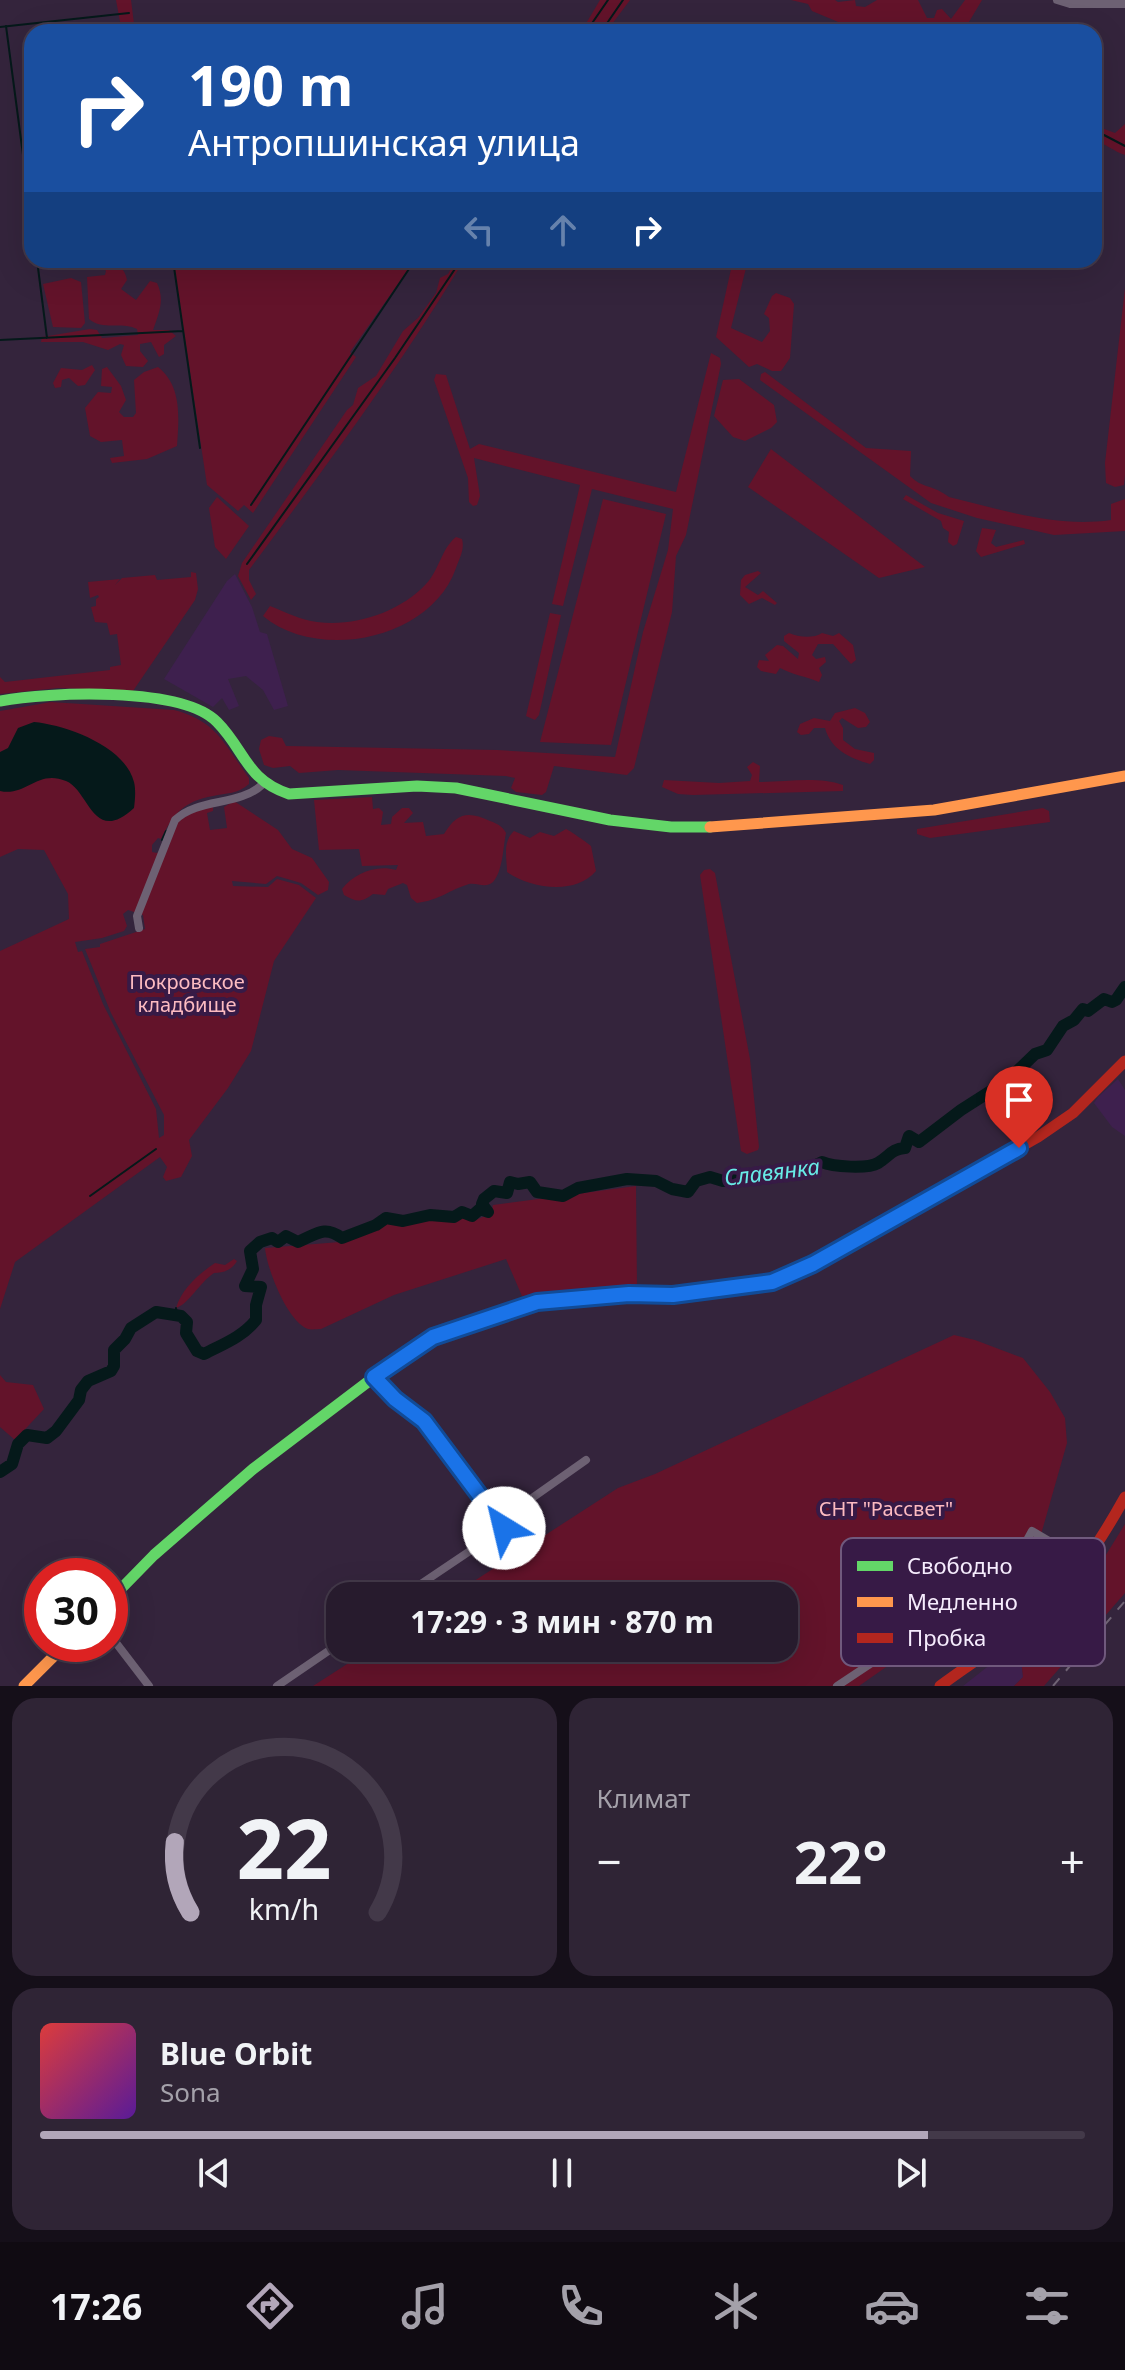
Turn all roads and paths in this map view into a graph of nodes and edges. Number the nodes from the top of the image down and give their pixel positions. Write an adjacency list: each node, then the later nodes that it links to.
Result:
1 (1057, 0): 2 (street)
2 (1125, 4)
3 (0, 701): 5 (street)
4 (1125, 776): 5 (street)
5 (263, 784): 6 (street)
6 (139, 928)
7 (1125, 1061): 8 (street)
8 (374, 1377): 11 (street); 15 (street)
9 (586, 1460): 11 (street)
10 (1125, 1497): 14 (street)
11 (492, 1510): 16 (street)
12 (1028, 1538): 13 (street)
13 (1044, 1538)
14 (1099, 1538)
15 (128, 1582)
16 (425, 1582)
17 (326, 1653): 24 (street)
18 (128, 1659): 23 (street)
19 (48, 1662): 22 (street)
20 (867, 1666): 25 (street)
21 (967, 1666): 26 (street)
22 (24, 1686)
23 (149, 1686)
24 (277, 1686)
25 (837, 1686)
26 (940, 1686)

